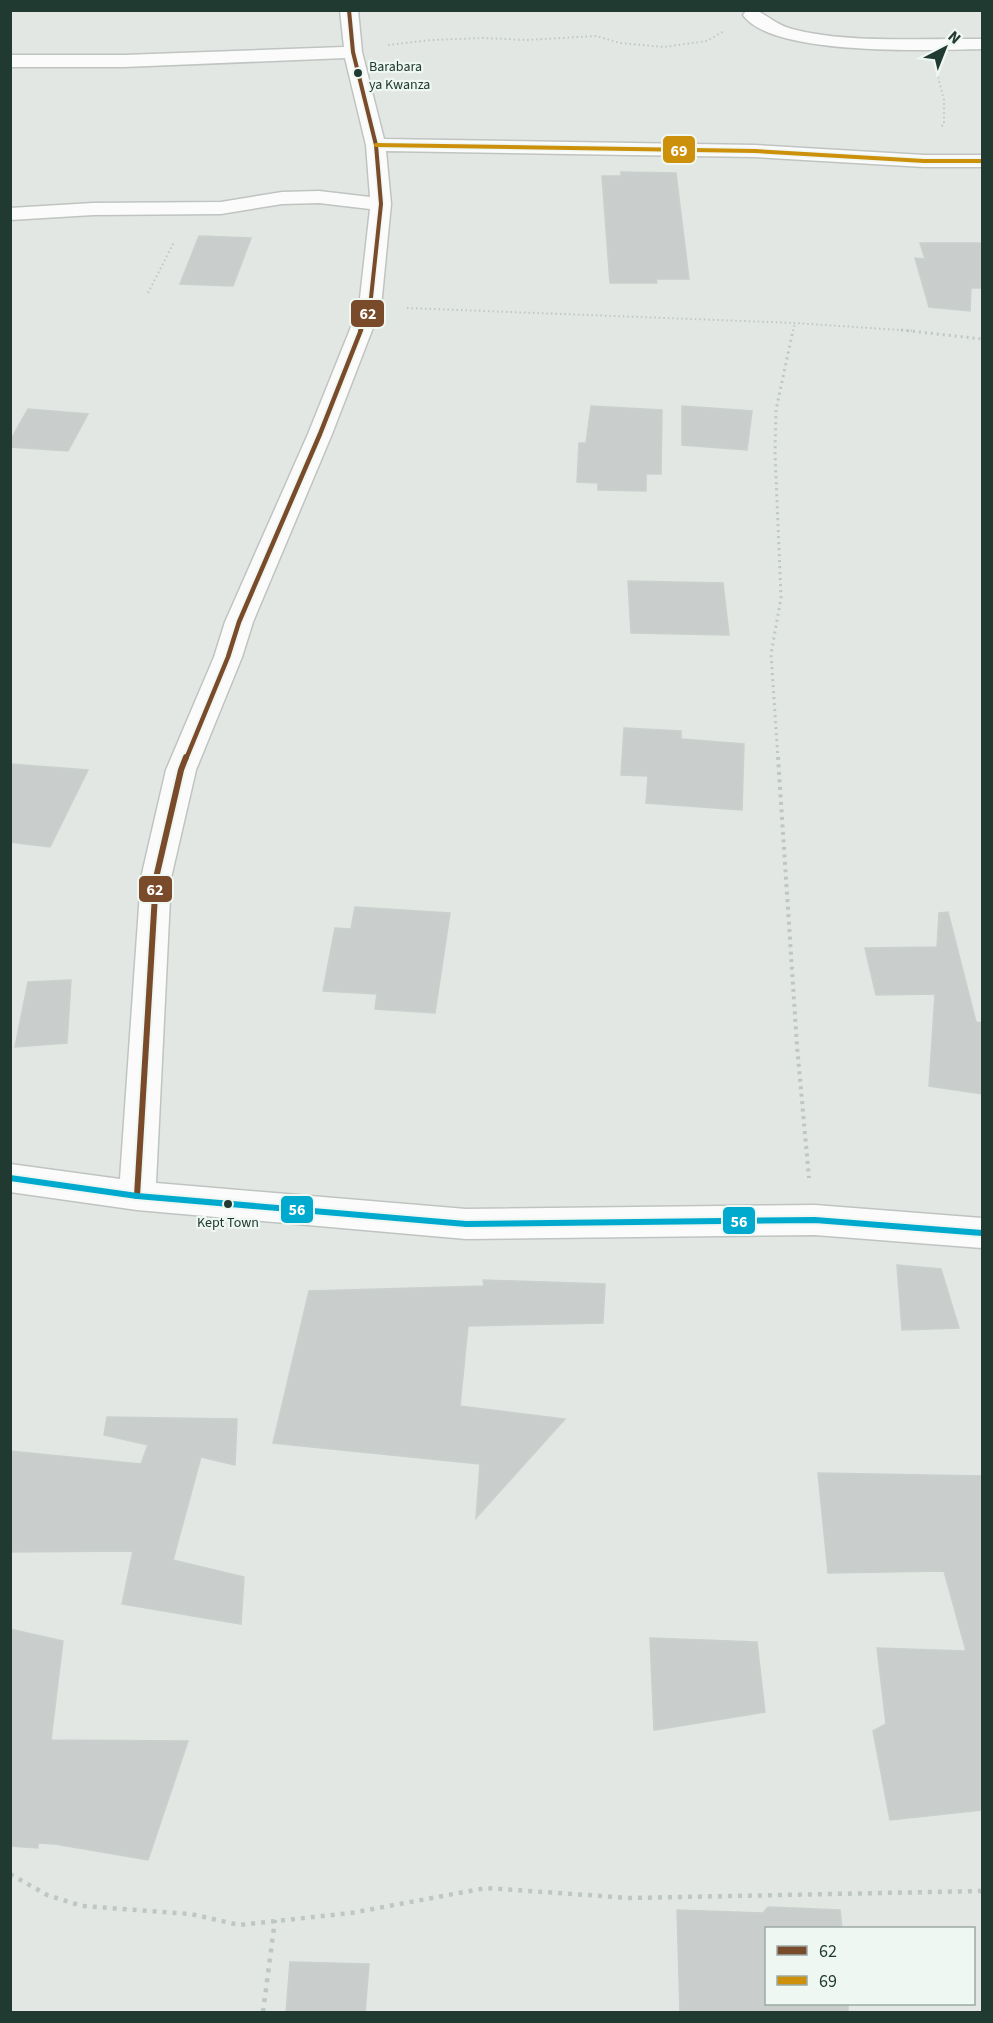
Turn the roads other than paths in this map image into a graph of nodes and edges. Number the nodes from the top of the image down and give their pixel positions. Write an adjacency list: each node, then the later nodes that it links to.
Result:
1 (349, 10): 4 (street)
2 (752, 15): 3 (street)
3 (982, 44)
4 (354, 50): 5 (street); 6 (street)
5 (10, 61)
6 (376, 145): 7 (street); 8 (street)
7 (982, 161)
8 (381, 204): 9 (street); 11 (street)
9 (10, 214)
10 (10, 1178): 11 (street)
11 (137, 1196): 12 (street)
12 (982, 1233)

